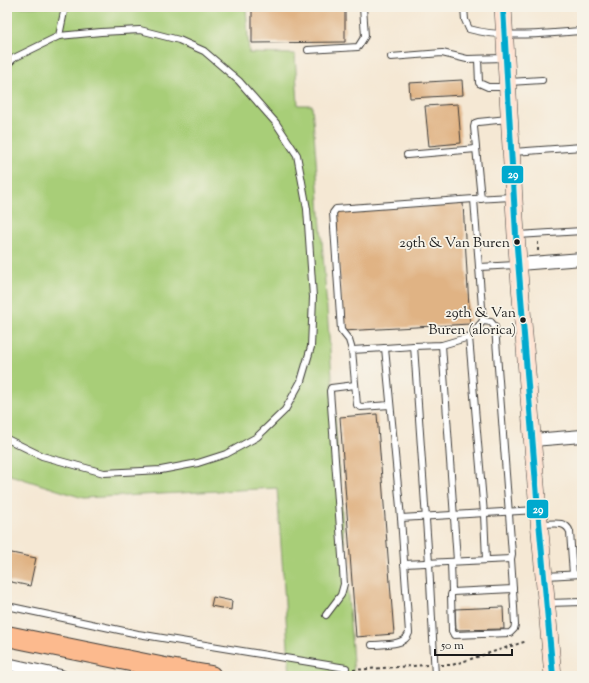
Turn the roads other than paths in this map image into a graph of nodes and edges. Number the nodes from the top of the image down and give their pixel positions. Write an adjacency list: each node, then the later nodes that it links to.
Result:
1 (65, 7): 7 (lane)
2 (363, 7): 8 (lane)
3 (464, 7): 6 (lane)
4 (503, 7): 6 (main road)
5 (582, 30): 6 (lane)
6 (504, 34): 10 (main road)
7 (59, 36): 12 (lane); 36 (lane)
8 (308, 50)
9 (391, 57): 11 (lane)
10 (506, 58): 11 (lane); 14 (main road)
11 (478, 59): 14 (lane)
12 (7, 65)
13 (542, 80): 14 (lane)
14 (507, 84): 15 (main road)
15 (509, 119): 17 (lane); 18 (main road)
16 (582, 146): 18 (lane)
17 (476, 149): 19 (lane); 21 (lane)
18 (511, 152): 20 (main road)
19 (407, 154)
20 (514, 197): 21 (lane); 23 (main road)
21 (478, 199): 26 (lane); 32 (lane)
22 (582, 231): 23 (lane)
23 (516, 235): 25 (main road)
24 (582, 259): 25 (street)
25 (519, 264): 26 (lane); 37 (main road)
26 (480, 267): 27 (lane)
27 (483, 320): 28 (lane); 38 (lane)
28 (469, 337): 29 (lane); 39 (lane)
29 (442, 345): 30 (lane); 40 (lane)
30 (414, 346): 31 (lane); 41 (lane)
31 (385, 348): 32 (lane); 34 (lane)
32 (352, 350): 33 (lane)
33 (355, 385): 34 (lane); 57 (lane)
34 (390, 405): 43 (lane)
35 (582, 436): 37 (street)
36 (7, 439)
37 (533, 440): 42 (main road)
38 (509, 512): 39 (lane); 42 (lane); 44 (lane)
39 (484, 514): 40 (lane); 45 (lane)
40 (454, 515): 41 (lane); 46 (lane)
41 (426, 517): 43 (lane); 47 (lane)
42 (539, 517): 49 (lane); 51 (main road)
43 (401, 518): 48 (lane)
44 (512, 559): 45 (lane); 52 (lane)
45 (486, 560): 46 (lane)
46 (454, 561): 47 (lane); 53 (lane)
47 (430, 563): 48 (lane); 64 (lane)
48 (404, 564): 59 (lane)
49 (573, 574): 50 (lane); 51 (lane)
50 (582, 574)
51 (544, 576): 55 (main road)
52 (512, 589): 53 (lane); 53 (lane)
53 (452, 592)
54 (582, 602): 55 (lane)
55 (547, 603): 65 (main road)
56 (7, 606): 61 (lane)
57 (326, 616)
58 (7, 636): 63 (main road)
59 (372, 645)
60 (7, 664): 62 (street)
61 (346, 668)
62 (62, 676)
63 (211, 676)
64 (435, 676)
65 (553, 676)

